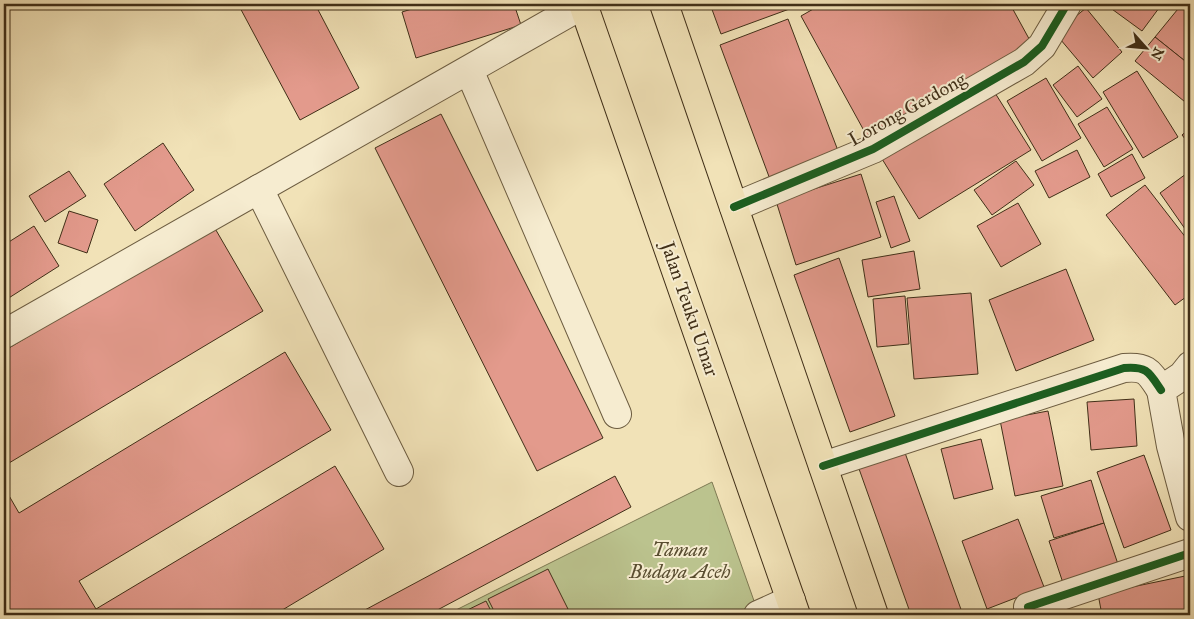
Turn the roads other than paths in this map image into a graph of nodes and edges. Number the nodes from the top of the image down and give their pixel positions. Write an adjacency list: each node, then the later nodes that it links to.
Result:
1 (584, 4): 4 (street); 15 (highway, Jalan Teuku Umar)
2 (664, 4): 6 (highway)
3 (1067, 4): 6 (street, Lorong Gerdong)
4 (469, 70): 5 (street); 10 (street)
5 (259, 189): 7 (street); 12 (street)
6 (734, 207): 11 (highway)
7 (4, 334)
8 (1190, 366): 9 (street)
9 (1161, 390): 11 (street); 13 (street)
10 (617, 414)
11 (823, 466): 18 (highway)
12 (399, 472)
13 (1190, 517)
14 (1190, 553): 16 (street)
15 (793, 607): 17 (street)
16 (1028, 608)
17 (758, 615)
18 (874, 615)

